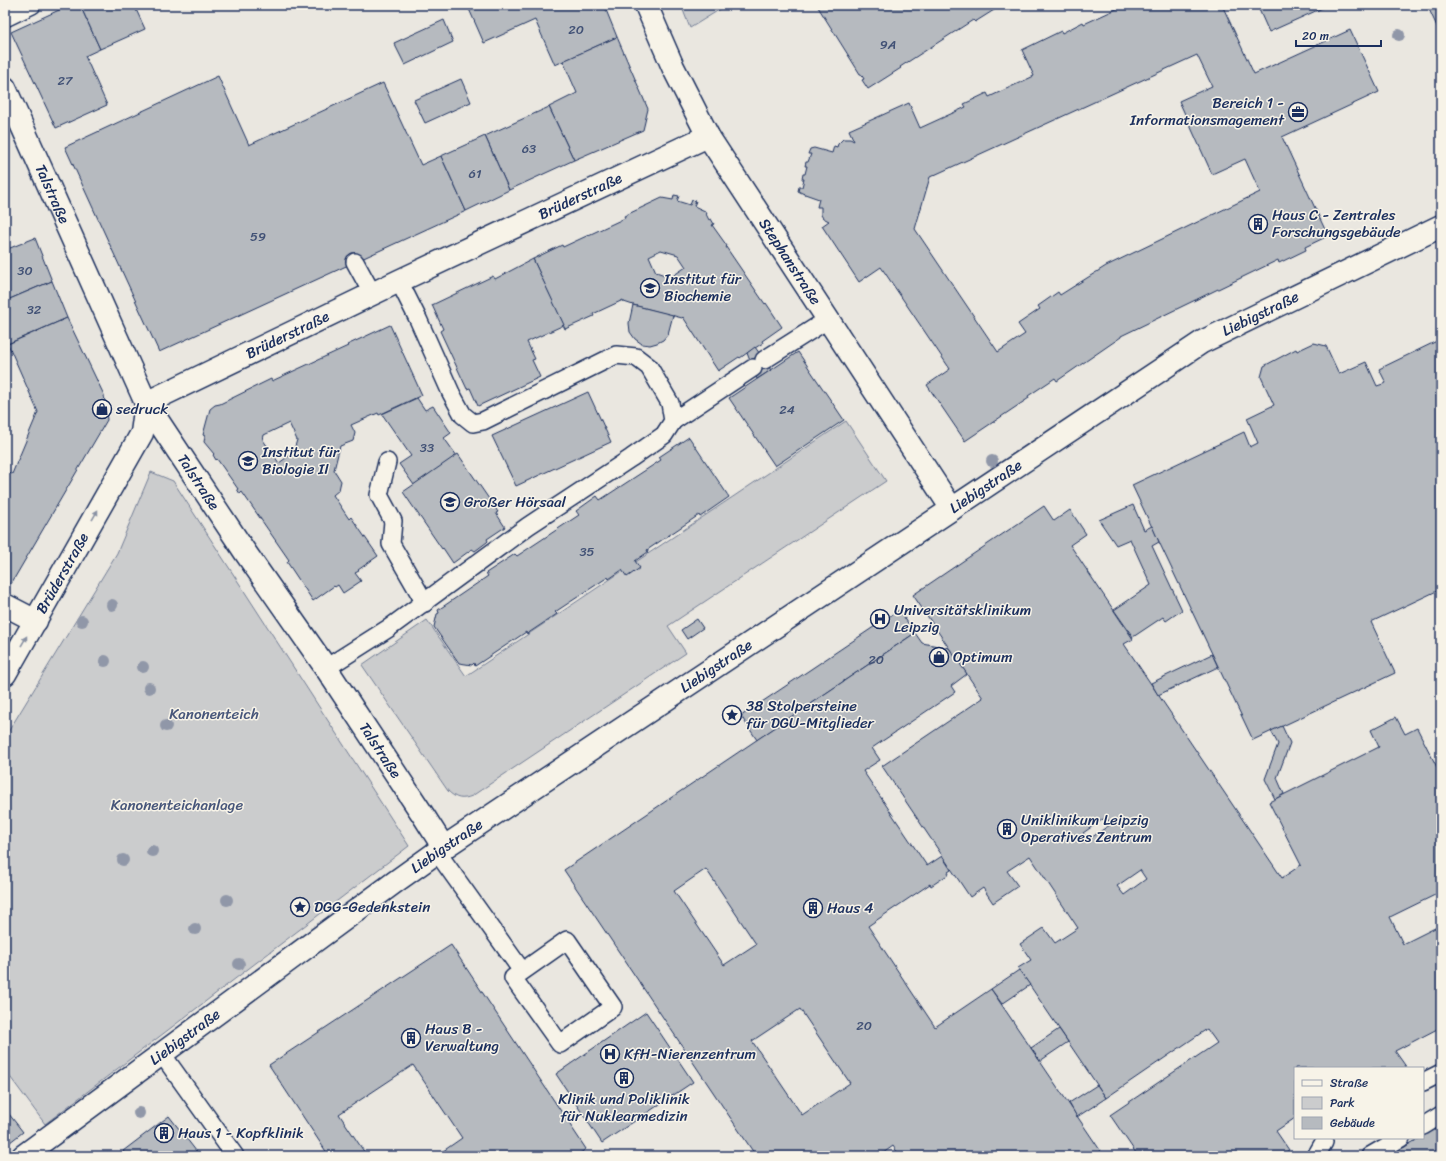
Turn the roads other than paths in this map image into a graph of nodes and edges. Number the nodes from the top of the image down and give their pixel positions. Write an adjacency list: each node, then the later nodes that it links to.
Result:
1 (32, 5): 3 (lane)
2 (646, 5): 5 (street, Stephanstraße)
3 (5, 18)
4 (5, 88): 11 (street, Talstraße)
5 (708, 136): 8 (street, Brüderstraße); 10 (street, Stephanstraße)
6 (1441, 226): 14 (street, Liebigstraße)
7 (355, 262): 9 (lane)
8 (399, 281): 9 (street, Brüderstraße); 12 (lane)
9 (373, 295): 11 (street, Brüderstraße)
10 (827, 320): 12 (lane); 14 (street, Stephanstraße)
11 (146, 403): 17 (street, Brüderstraße, one-way to 11); 18 (street, Talstraße)
12 (673, 421): 15 (lane)
13 (387, 462): 15 (lane)
14 (952, 509): 20 (street, Liebigstraße)
15 (425, 603): 18 (lane)
16 (5, 605): 17 (street)
17 (36, 621): 19 (street, Brüderstraße, one-way to 17)
18 (326, 668): 20 (street, Talstraße)
19 (5, 674)
20 (441, 850): 21 (lane); 22 (street, Liebigstraße)
21 (522, 971): 21 (lane)
22 (162, 1054): 28 (street, Liebigstraße); 29 (lane)
23 (1441, 1073): 24 (lane)
24 (1424, 1082)
25 (1441, 1115): 26 (lane)
26 (1424, 1125)
27 (1399, 1139): 30 (lane)
28 (24, 1156)
29 (235, 1156)
30 (1370, 1156)

